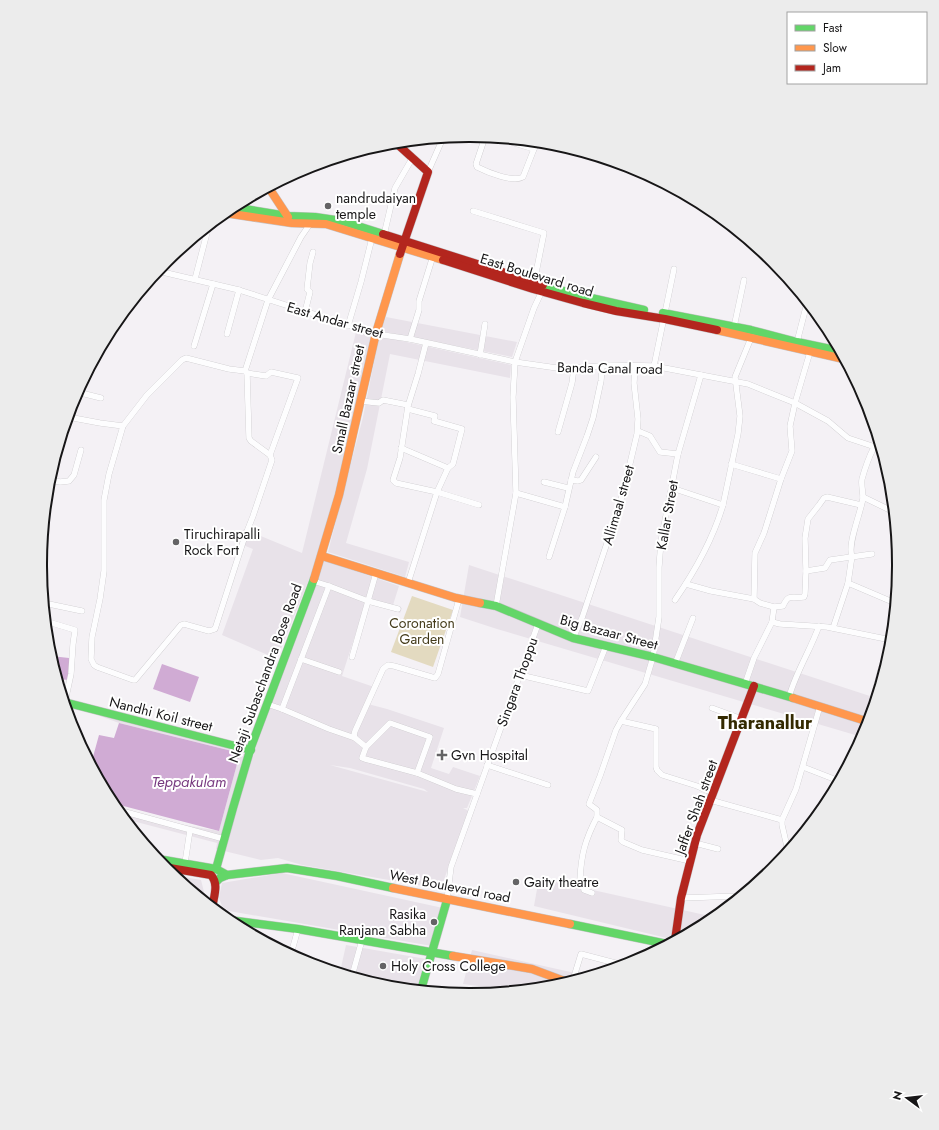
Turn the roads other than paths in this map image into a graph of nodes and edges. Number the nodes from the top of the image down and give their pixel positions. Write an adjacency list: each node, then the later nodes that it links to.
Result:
1 (483, 142): 5 (street)
2 (440, 143): 7 (street)
3 (524, 146): 5 (street)
4 (402, 148): 6 (main road)
5 (534, 149)
6 (413, 157): 7 (main road); 16 (street)
7 (428, 172): 18 (main road, Small Bazaar street)
8 (272, 192): 12 (main road)
9 (243, 209): 12 (main road)
10 (473, 211): 25 (street)
11 (234, 214): 13 (main road, East Boulevard road)
12 (287, 216): 13 (main road); 16 (main road)
13 (292, 223): 14 (main road, East Boulevard road)
14 (310, 224): 17 (main road, East Boulevard road); 29 (street)
15 (208, 233): 23 (street)
16 (384, 235): 18 (main road)
17 (372, 238): 18 (main road, East Boulevard road); 34 (street)
18 (402, 244): 20 (main road, East Boulevard road); 25 (main road); 37 (main road, Small Bazaar street)
19 (313, 252): 31 (street)
20 (433, 256): 28 (main road, East Boulevard road); 39 (street)
21 (674, 269): 32 (street)
22 (165, 272): 23 (street, East Andar street)
23 (195, 279): 26 (street, East Andar street)
24 (744, 280): 35 (street)
25 (534, 282): 32 (main road)
26 (213, 284): 27 (street, East Andar street); 42 (street)
27 (239, 290): 29 (street, East Andar street); 36 (street)
28 (542, 291): 32 (main road, East Boulevard road); 47 (street)
29 (268, 300): 31 (street, East Andar street); 52 (street)
30 (806, 310): 40 (street)
31 (305, 312): 34 (street, East Andar street)
32 (665, 316): 35 (main road); 38 (main road, East Boulevard road); 48 (street)
33 (485, 324): 45 (street)
34 (348, 326): 37 (street, East Andar street)
35 (734, 327): 40 (main road)
36 (228, 334)
37 (376, 334): 39 (street, East Andar street); 57 (main road, Small Bazaar street)
38 (751, 338): 44 (main road, East Boulevard road); 54 (street)
39 (410, 340): 41 (street, East Andar street)
40 (797, 342): 43 (main road)
41 (426, 344): 45 (street, East Andar street); 59 (street)
42 (194, 346)
43 (832, 349)
44 (810, 352): 46 (main road, East Boulevard road); 58 (street)
45 (480, 354): 47 (street, East Andar street)
46 (837, 358)
47 (515, 362): 51 (street, Banda Canal road); 79 (street)
48 (654, 366): 50 (street, Banda Canal road); 53 (street, Banda Canal road)
49 (602, 367): 50 (street, Banda Canal road); 51 (street, Banda Canal road); 73 (street)
50 (635, 367): 62 (street, Allimaal street)
51 (574, 368): 63 (street)
52 (246, 372): 61 (street); 68 (street); 68 (street)
53 (701, 375): 54 (street, Banda Canal road); 67 (street, Kallar Street)
54 (736, 382): 58 (street, Banda Canal road); 70 (street)
55 (84, 393): 56 (street)
56 (101, 398)
57 (360, 402): 59 (street); 87 (main road, Small Bazaar street)
58 (795, 403): 64 (street, Banda Canal road); 72 (street)
59 (408, 407): 65 (street); 71 (street)
60 (73, 418): 61 (street)
61 (123, 426): 68 (street)
62 (638, 431): 67 (street); 114 (street, Allimaal street)
63 (558, 432)
64 (874, 447): 80 (street)
65 (401, 448): 71 (street); 78 (street)
66 (81, 450): 74 (street)
67 (678, 454): 77 (street, Kallar Street)
68 (270, 455)
69 (596, 457): 73 (street)
70 (731, 464): 72 (street); 82 (street)
71 (448, 468): 78 (street)
72 (781, 479): 98 (street)
73 (571, 480): 76 (street)
74 (55, 481)
75 (544, 482): 76 (street)
76 (568, 488): 84 (street)
77 (672, 488): 82 (street); 117 (street, Kallar Street)
78 (438, 492): 81 (street); 93 (street)
79 (516, 493): 84 (street); 103 (street)
80 (863, 497): 83 (street); 85 (street)
81 (479, 505)
82 (723, 505): 95 (street)
83 (861, 505): 88 (street); 90 (street)
84 (565, 506): 89 (street)
85 (888, 509)
86 (872, 554): 88 (street)
87 (322, 556): 91 (main road, Big Bazaar Street); 92 (main road, Netaji Subaschandra Bose Road)
88 (852, 556): 90 (street); 94 (street)
89 (549, 557)
90 (806, 571): 104 (street)
91 (376, 573): 93 (main road, Big Bazaar Street); 100 (street)
92 (312, 581): 96 (street); 127 (main road, Netaji Subaschandra Bose Road)
93 (408, 583): 97 (main road, Big Bazaar Street)
94 (848, 583): 101 (street); 112 (street)
95 (686, 584): 98 (street); 99 (street)
96 (329, 586): 100 (street); 118 (street)
97 (459, 599): 103 (main road, Big Bazaar Street); 134 (street)
98 (754, 599): 104 (street)
99 (675, 600)
100 (368, 601): 105 (street); 116 (street)
101 (890, 601)
102 (49, 604): 106 (street)
103 (496, 606): 110 (main road, Big Bazaar Street)
104 (774, 607): 108 (street)
105 (398, 610)
106 (82, 611)
107 (692, 618): 119 (street)
108 (772, 622): 111 (street); 122 (street)
109 (51, 623): 124 (street)
110 (538, 624): 114 (main road, Big Bazaar Street); 121 (street, Singara Thoppu)
111 (819, 626): 112 (street); 125 (street)
112 (834, 628): 113 (street)
113 (885, 637)
114 (572, 638): 115 (main road, Big Bazaar Street)
115 (606, 646): 117 (main road, Big Bazaar Street); 121 (street)
116 (352, 657)
117 (654, 657): 119 (main road, Big Bazaar Street); 133 (street, Kallar Street)
118 (301, 659): 120 (street); 130 (street)
119 (675, 664): 122 (main road, Big Bazaar Street)
120 (338, 672)
121 (520, 675): 137 (street, Singara Thoppu)
122 (745, 684): 123 (main road, Big Bazaar Street)
123 (754, 686): 125 (main road, Big Bazaar Street); 131 (main road, Jaffer Shah street)
124 (67, 694)
125 (789, 697): 128 (main road, Big Bazaar Street)
126 (70, 703): 136 (main road, Nandhi Koil street)
127 (267, 704): 130 (street); 136 (main road, Netaji Subaschandra Bose Road)
128 (820, 706): 132 (main road, Big Bazaar Street); 138 (street)
129 (712, 708): 131 (street)
130 (282, 709): 134 (street)
131 (742, 719): 143 (main road, Jaffer Shah street)
132 (863, 720)
133 (620, 721): 143 (street); 145 (street, Kallar Street)
134 (355, 738): 135 (street)
135 (366, 747): 139 (street); 139 (street)
136 (251, 750): 148 (main road, Netaji Subaschandra Bose Road)
137 (487, 765): 141 (street); 142 (street, Singara Thoppu)
138 (803, 767): 140 (street); 146 (street)
139 (417, 773): 142 (street)
140 (833, 779)
141 (548, 785)
142 (477, 794): 163 (street, Singara Thoppu)
143 (712, 797): 146 (street); 149 (main road, Jaffer Shah street)
144 (127, 813): 147 (street)
145 (597, 817): 153 (street); 159 (street)
146 (782, 820): 150 (street)
147 (190, 830): 148 (street); 154 (street)
148 (224, 839): 156 (main road, Netaji Subaschandra Bose Road)
149 (695, 843): 151 (street); 153 (main road, Jaffer Shah street)
150 (786, 845)
151 (718, 849)
152 (168, 860): 154 (main road)
153 (690, 861): 161 (main road, Jaffer Shah street)
154 (185, 863): 156 (main road)
155 (176, 869): 158 (main road)
156 (216, 869): 157 (main road)
157 (227, 875): 158 (main road); 163 (main road, West Boulevard road)
158 (216, 882): 162 (main road)
159 (592, 893)
160 (732, 896): 161 (street)
161 (681, 898): 166 (main road, Jaffer Shah street)
162 (213, 900)
163 (447, 900): 168 (main road, West Boulevard road); 170 (main road)
164 (243, 921): 165 (main road)
165 (298, 929): 167 (main road); 169 (street)
166 (676, 934)
167 (362, 940): 170 (main road); 172 (street)
168 (659, 942)
169 (293, 948)
170 (432, 952): 174 (main road); 175 (main road)
171 (612, 962): 173 (street)
172 (353, 971)
173 (575, 974)
174 (556, 978)
175 (422, 985)

